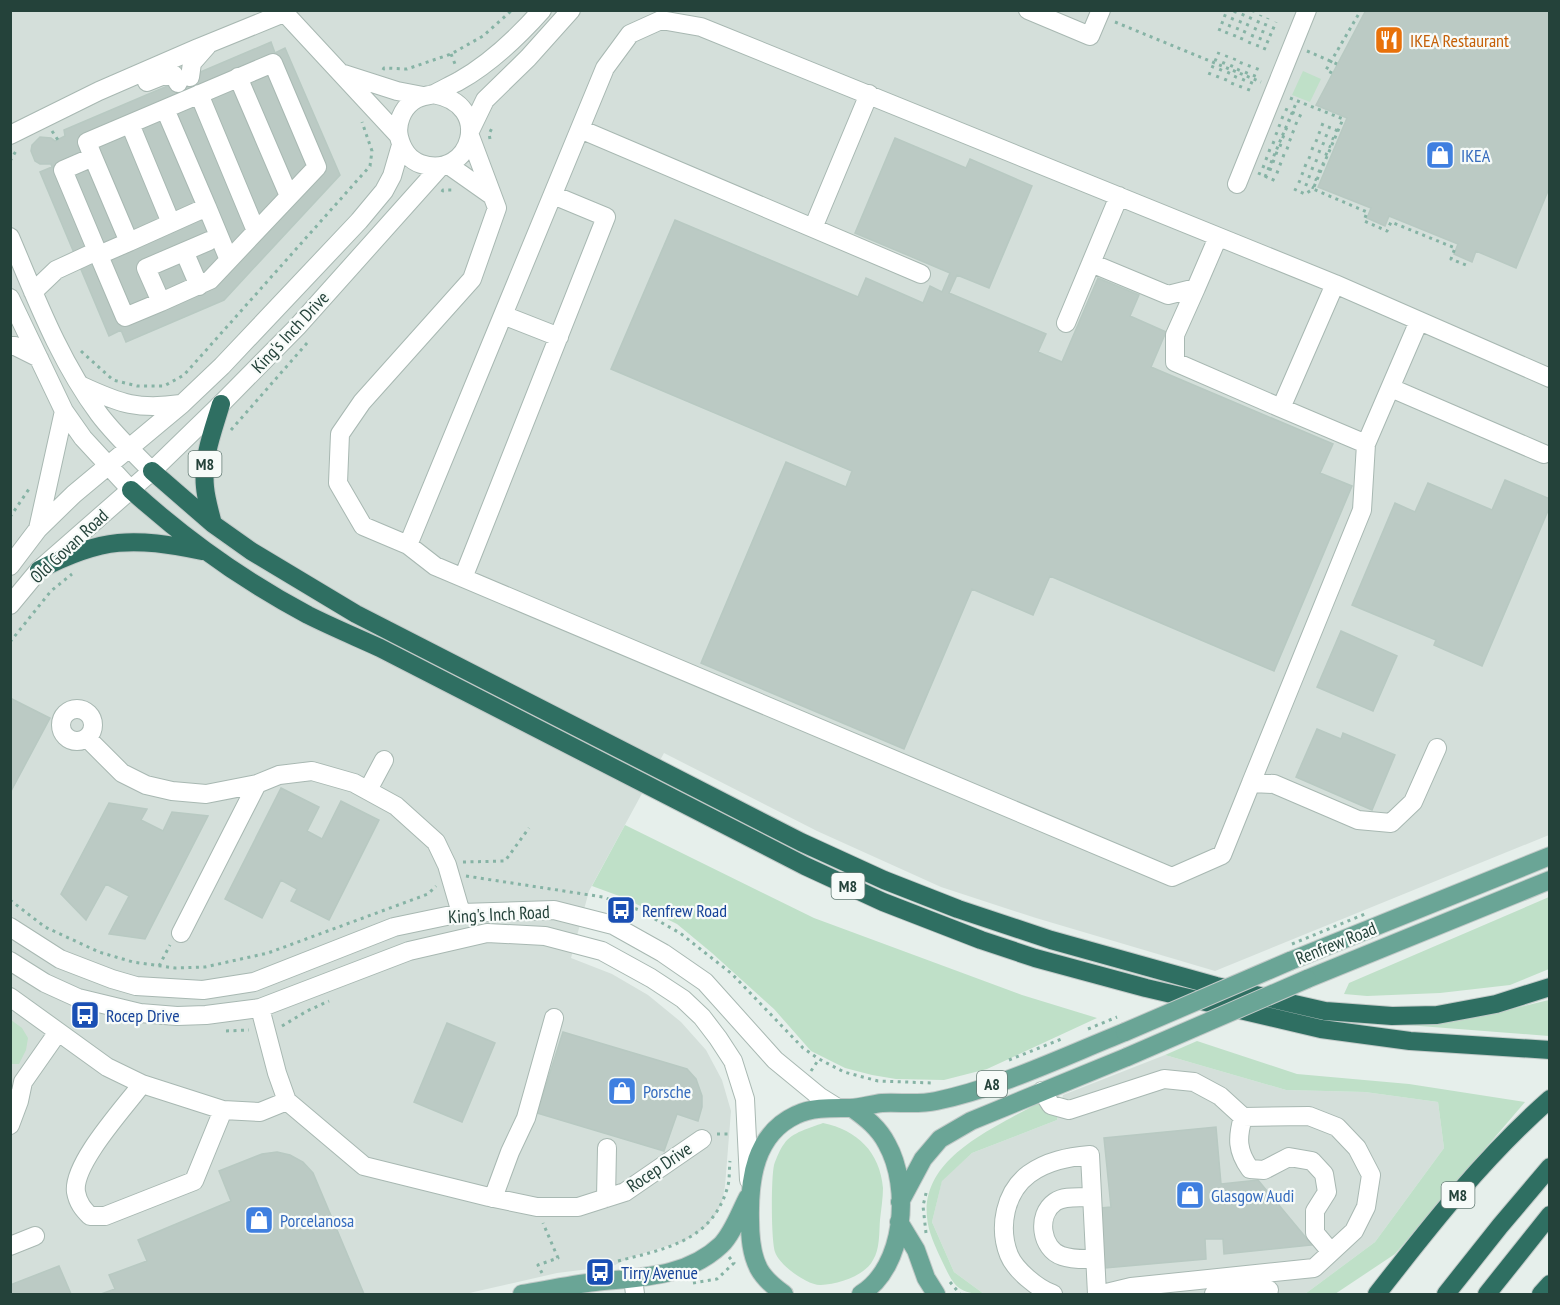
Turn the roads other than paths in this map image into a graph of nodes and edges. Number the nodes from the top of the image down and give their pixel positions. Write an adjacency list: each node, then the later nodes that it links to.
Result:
1 (542, 10): 14 (street, King's Inch Drive)
2 (571, 10): 19 (street, King's Inch Drive)
3 (1028, 10): 6 (street)
4 (1307, 10): 24 (street)
5 (283, 12): 7 (street); 9 (street)
6 (1108, 16)
7 (209, 45): 8 (street); 10 (street)
8 (166, 63): 10 (street); 15 (street)
9 (341, 73): 14 (street); 21 (street)
10 (187, 76): 15 (street)
11 (238, 77): 12 (street); 27 (street); 27 (street)
12 (199, 94): 16 (street); 32 (street)
13 (869, 94): 18 (street); 28 (street); 31 (street)
14 (428, 95): 19 (street); 21 (street, King's Inch Drive)
15 (75, 103): 20 (street)
16 (165, 109): 17 (street); 29 (street)
17 (130, 124): 22 (street); 30 (street)
18 (580, 129): 26 (street); 31 (street)
19 (470, 134): 23 (street, King's Inch Drive); 25 (street)
20 (14, 136)
21 (400, 140): 23 (street); 56 (street, King's Inch Drive)
22 (93, 157): 35 (street); 36 (street)
23 (444, 165): 25 (street); 57 (street, King's Inch Drive)
24 (1237, 184)
25 (491, 195): 68 (street)
26 (553, 195): 47 (street); 50 (street)
27 (290, 196): 32 (street)
28 (1119, 196): 34 (street); 39 (street)
29 (207, 207): 30 (street); 38 (street)
30 (171, 223): 35 (street)
31 (813, 228): 40 (street)
32 (256, 231): 38 (street)
33 (10, 237): 44 (street)
34 (1218, 237): 41 (street); 43 (street)
35 (132, 241): 36 (street); 46 (street)
36 (98, 253): 44 (street); 46 (street)
37 (187, 258): 42 (street)
38 (229, 260): 42 (street)
39 (1091, 263): 43 (street); 49 (street)
40 (921, 274)
41 (1335, 284): 48 (street); 58 (street)
42 (199, 286): 46 (street)
43 (1196, 288): 58 (street)
44 (33, 292): 54 (street)
45 (10, 298): 52 (street)
46 (161, 302)
47 (503, 315): 50 (street); 68 (street)
48 (1419, 321): 53 (street); 55 (street)
49 (1066, 323)
50 (559, 337): 72 (street)
51 (10, 346): 52 (street)
52 (39, 358): 59 (street)
53 (1550, 378)
54 (80, 385): 56 (street); 61 (street)
55 (1391, 388): 60 (street); 62 (street)
56 (182, 404): 61 (street, King's Inch Drive)
57 (221, 404): 64 (street, King's Inch Drive); 66 (highway, M8)
58 (1281, 408): 60 (street)
59 (64, 411): 63 (street); 67 (street)
60 (1366, 444): 77 (street)
61 (129, 447): 63 (street, King's Inch Drive); 64 (street)
62 (1545, 454)
63 (108, 464): 65 (street); 67 (street, Old Govan Road)
64 (152, 471): 65 (street, King's Inch Drive); 66 (highway, M8)
65 (131, 490): 69 (highway, M8); 71 (street, Old Govan Road)
66 (213, 524): 86 (highway, M8)
67 (38, 529): 70 (street, Old Govan Road)
68 (408, 545): 72 (street)
69 (205, 551): 71 (highway, M8); 91 (highway, M8)
70 (10, 566)
71 (39, 570): 73 (street, Old Govan Road)
72 (463, 578): 77 (street)
73 (10, 605)
74 (87, 738): 78 (street)
75 (1437, 748): 77 (street)
76 (384, 760): 79 (street)
77 (1251, 783)
78 (257, 784): 79 (street); 84 (street)
79 (368, 790): 82 (street)
80 (1550, 856): 97 (main road, Renfrew Road / A8, bridge)
81 (1550, 880): 93 (main road, Renfrew Road / A8, bridge)
82 (461, 913): 83 (street, King's Inch Road); 97 (street, King's Inch Road)
83 (10, 927)
84 (181, 933)
85 (10, 961): 88 (street, King's Inch Road)
86 (1550, 987)
87 (10, 997): 90 (street)
88 (260, 1008): 95 (street); 104 (street, King's Inch Road)
89 (554, 1018): 106 (street)
90 (58, 1032): 92 (street); 94 (street)
91 (1550, 1050)
92 (142, 1084): 98 (street); 98 (street)
93 (1042, 1091): 99 (street); 108 (main road, A8)
94 (15, 1099): 100 (street)
95 (286, 1101): 98 (street); 106 (street, Rocep Drive)
96 (1548, 1101): 125 (highway, M8)
97 (844, 1108): 104 (main road); 108 (main road)
98 (223, 1110)
99 (1243, 1117): 113 (street); 113 (street)
100 (10, 1125)
101 (702, 1138): 107 (street, Rocep Drive)
102 (607, 1148): 107 (street)
103 (1550, 1167): 126 (highway)
104 (750, 1192): 116 (main road); 119 (main road)
105 (1092, 1197): 114 (street); 114 (street); 122 (street)
106 (493, 1198): 107 (street, Rocep Drive)
107 (606, 1198)
108 (900, 1202): 110 (main road)
109 (1550, 1215): 127 (highway)
110 (899, 1222): 120 (main road); 121 (main road)
111 (35, 1236): 112 (street)
112 (10, 1246)
113 (1331, 1252): 123 (street)
114 (1095, 1259): 123 (street)
115 (1550, 1284): 128 (highway)
116 (634, 1286): 118 (main road)
117 (1269, 1290): 124 (street)
118 (522, 1294)
119 (784, 1294)
120 (861, 1294)
121 (936, 1294)
122 (1053, 1294)
123 (1100, 1294)
124 (1217, 1294)
125 (1377, 1294)
126 (1446, 1294)
127 (1486, 1294)
128 (1541, 1294)

